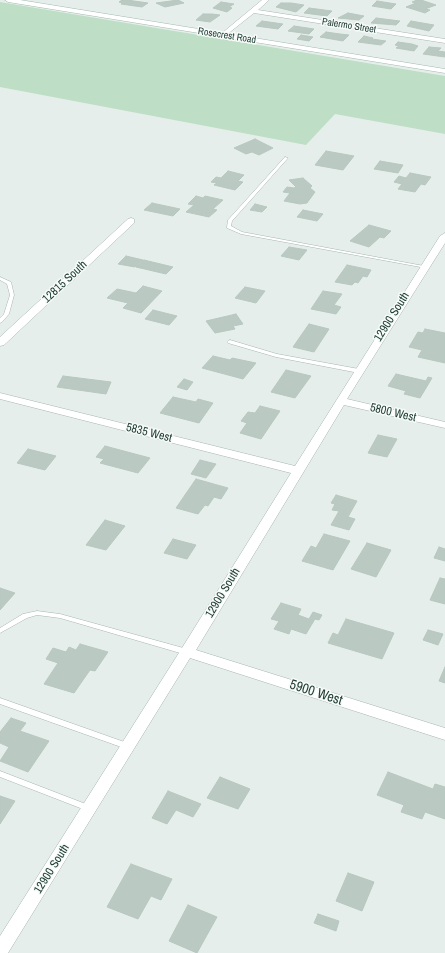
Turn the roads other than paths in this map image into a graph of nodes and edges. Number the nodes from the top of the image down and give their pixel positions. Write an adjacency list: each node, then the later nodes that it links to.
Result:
1 (8, 0): 4 (street, Rosecrest Road)
2 (266, 0): 3 (street)
3 (253, 12): 4 (street); 5 (street, Palermo Street)
4 (223, 35): 6 (street, Rosecrest Road)
5 (445, 41)
6 (445, 71)
7 (286, 158): 10 (lane)
8 (130, 221): 14 (street, 12815 South)
9 (445, 236): 10 (street, 12900 South)
10 (424, 268): 15 (street, 12900 South)
11 (0, 278): 12 (lane)
12 (0, 321)
13 (230, 342): 15 (lane)
14 (0, 343)
15 (358, 371): 17 (street, 12900 South)
16 (0, 396): 19 (street, 5835 West)
17 (342, 400): 18 (street, 5800 West); 19 (street, 12900 South)
18 (445, 425)
19 (298, 471): 21 (street, 12900 South)
20 (0, 631): 21 (lane)
21 (187, 652): 23 (street, 5900 West); 24 (street, 12900 South)
22 (0, 701): 24 (lane)
23 (445, 734)
24 (127, 746): 26 (street, 12900 South)
25 (0, 774): 26 (lane)
26 (90, 809): 27 (street, 12900 South)
27 (0, 951)

